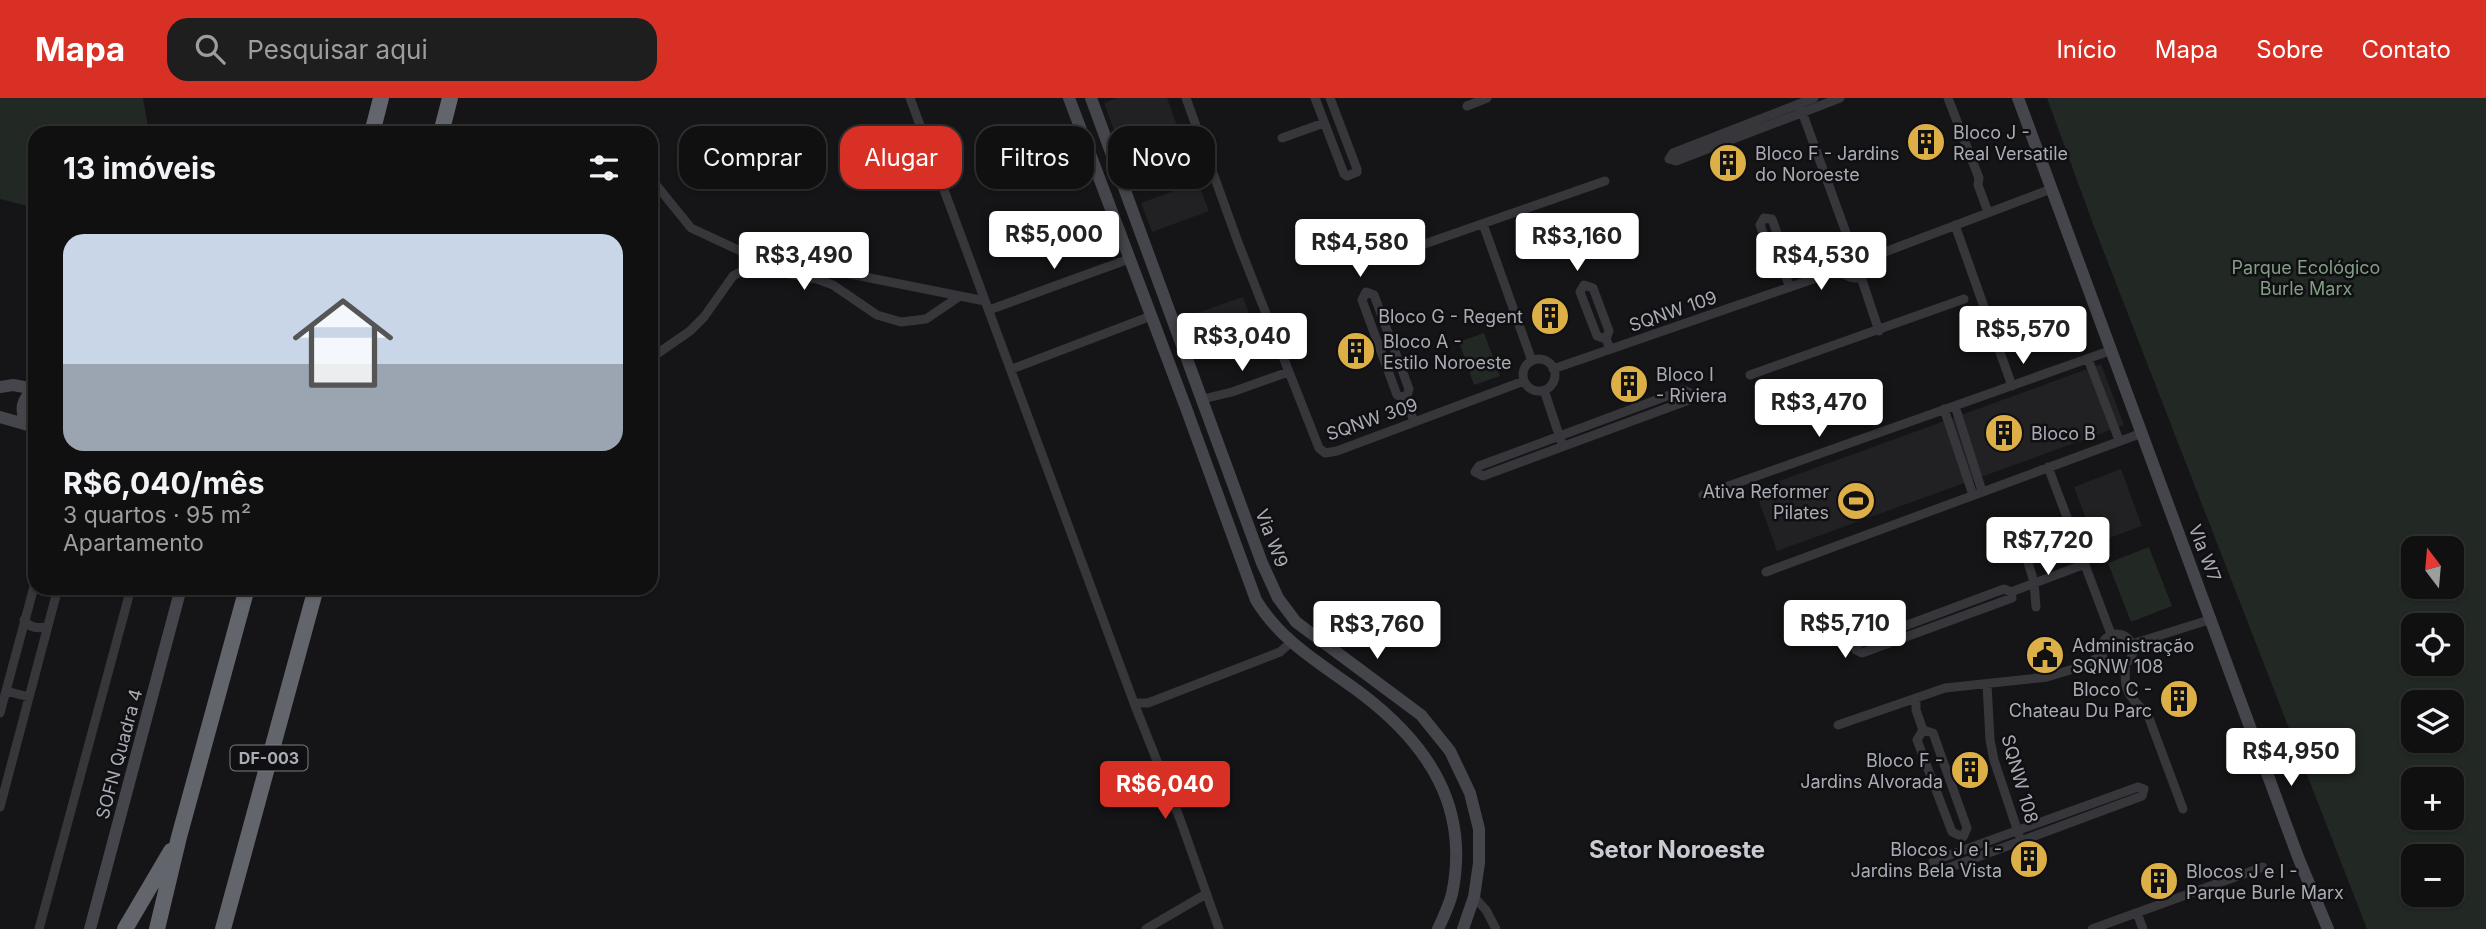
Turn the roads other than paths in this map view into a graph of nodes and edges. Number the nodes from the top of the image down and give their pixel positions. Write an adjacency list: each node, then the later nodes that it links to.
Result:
1 (381, 98): 17 (highway)
2 (450, 98): 18 (highway)
3 (910, 98): 36 (street)
4 (1069, 98): 29 (street, Via W9)
5 (1091, 98): 55 (street, Via W9)
6 (1186, 98): 46 (street, SQNW 309)
7 (1315, 98): 16 (street)
8 (1330, 98): 16 (street)
9 (1485, 98): 14 (street)
10 (1814, 98): 15 (street)
11 (1840, 98): 15 (street)
12 (1948, 98): 23 (street)
13 (2018, 98): 22 (street, Vla W7)
14 (1467, 106)
15 (1801, 108): 15 (street); 27 (street)
16 (1324, 122): 19 (street)
17 (374, 126)
18 (443, 126)
19 (1282, 138)
20 (1605, 181): 25 (street)
21 (658, 187): 34 (street)
22 (2051, 189): 23 (street); 40 (street, Vla W7)
23 (1988, 212): 26 (street)
24 (1380, 224): 25 (street)
25 (1483, 224): 43 (street)
26 (1955, 225): 28 (street); 49 (street)
27 (1852, 249): 28 (street); 30 (street)
28 (1869, 258): 32 (street)
29 (1129, 259): 36 (street); 37 (street, Via W9)
30 (1842, 269): 32 (street); 33 (street, SQNW 109)
31 (1783, 270): 31 (street); 33 (street)
32 (1861, 277): 38 (street)
33 (1790, 287): 39 (street, SQNW 109)
34 (960, 296): 36 (street); 41 (street)
35 (1964, 299): 38 (street)
36 (987, 306): 44 (street)
37 (1151, 317): 44 (street); 57 (street, Via W9)
38 (1880, 331): 47 (street)
39 (1608, 344): 39 (street); 45 (street, SQNW 109)
40 (2112, 350): 42 (street); 63 (street, Vla W7)
41 (658, 353)
42 (2088, 359): 49 (street); 65 (street)
43 (1532, 361): 45 (street); 48 (street)
44 (1012, 369): 94 (street)
45 (1553, 369): 52 (street)
46 (1288, 372): 55 (street); 61 (street, SQNW 309)
47 (1750, 375)
48 (1524, 381): 52 (street); 61 (street, SQNW 309)
49 (2012, 386): 56 (street)
50 (0, 387): 51 (street)
51 (28, 388)
52 (1544, 390): 64 (street)
53 (28, 397): 60 (street)
54 (1406, 398): 54 (street); 61 (street)
55 (1203, 399): 57 (street); 105 (street, Via W9)
56 (1955, 406): 58 (street); 68 (street)
57 (1186, 408): 86 (street, Via W9)
58 (1944, 409): 68 (street); 69 (street)
59 (0, 417): 62 (street)
60 (28, 422)
61 (1414, 422)
62 (28, 424)
63 (2141, 433): 65 (street); 82 (street, Vla W7)
64 (1559, 436): 66 (street); 66 (street); 66 (street)
65 (2119, 440): 67 (street)
66 (1563, 446)
67 (2048, 467): 68 (street); 71 (street)
68 (1978, 493): 72 (street)
69 (1703, 495)
70 (2025, 553): 73 (street)
71 (2085, 564): 73 (street); 85 (street)
72 (1766, 572)
73 (2034, 582): 74 (street); 81 (street)
74 (2011, 592): 74 (street)
75 (31, 595): 83 (street)
76 (56, 595): 84 (street)
77 (129, 595): 107 (street)
78 (179, 595): 108 (street, SOFN Quadra 4)
79 (245, 595): 101 (highway, DF-003)
80 (314, 595): 111 (highway, DF-003)
81 (2036, 607)
82 (2212, 619): 87 (street); 119 (street, Vla W7)
83 (24, 620): 84 (street); 91 (street)
84 (48, 626): 92 (street)
85 (2111, 634): 87 (street); 88 (street)
86 (1290, 643): 94 (street); 114 (street, Via W9)
87 (2132, 644): 89 (street)
88 (2101, 656): 89 (street); 90 (street)
89 (2125, 664): 99 (street)
90 (1987, 684): 93 (street); 100 (street, SQNW 108)
91 (6, 691): 92 (street); 95 (street)
92 (29, 696): 98 (street)
93 (1916, 698): 96 (street); 97 (street)
94 (1134, 703): 104 (street)
95 (0, 713)
96 (1838, 725)
97 (1923, 730): 97 (street)
98 (0, 807)
99 (2183, 809)
100 (2017, 830): 102 (street, SQNW 108); 102 (street); 102 (street)
101 (179, 837): 109 (highway); 110 (highway, DF-003)
102 (2021, 841)
103 (2263, 867): 106 (street)
104 (1206, 894): 112 (street); 113 (street)
105 (1474, 897): 115 (street, Via W9); 116 (street)
106 (2137, 913): 117 (street); 118 (street)
107 (39, 929)
108 (90, 929)
109 (125, 929)
110 (157, 929)
111 (223, 929)
112 (1146, 929)
113 (1219, 929)
114 (1438, 929)
115 (1463, 929)
116 (1496, 929)
117 (2092, 929)
118 (2143, 929)
119 (2328, 929)

